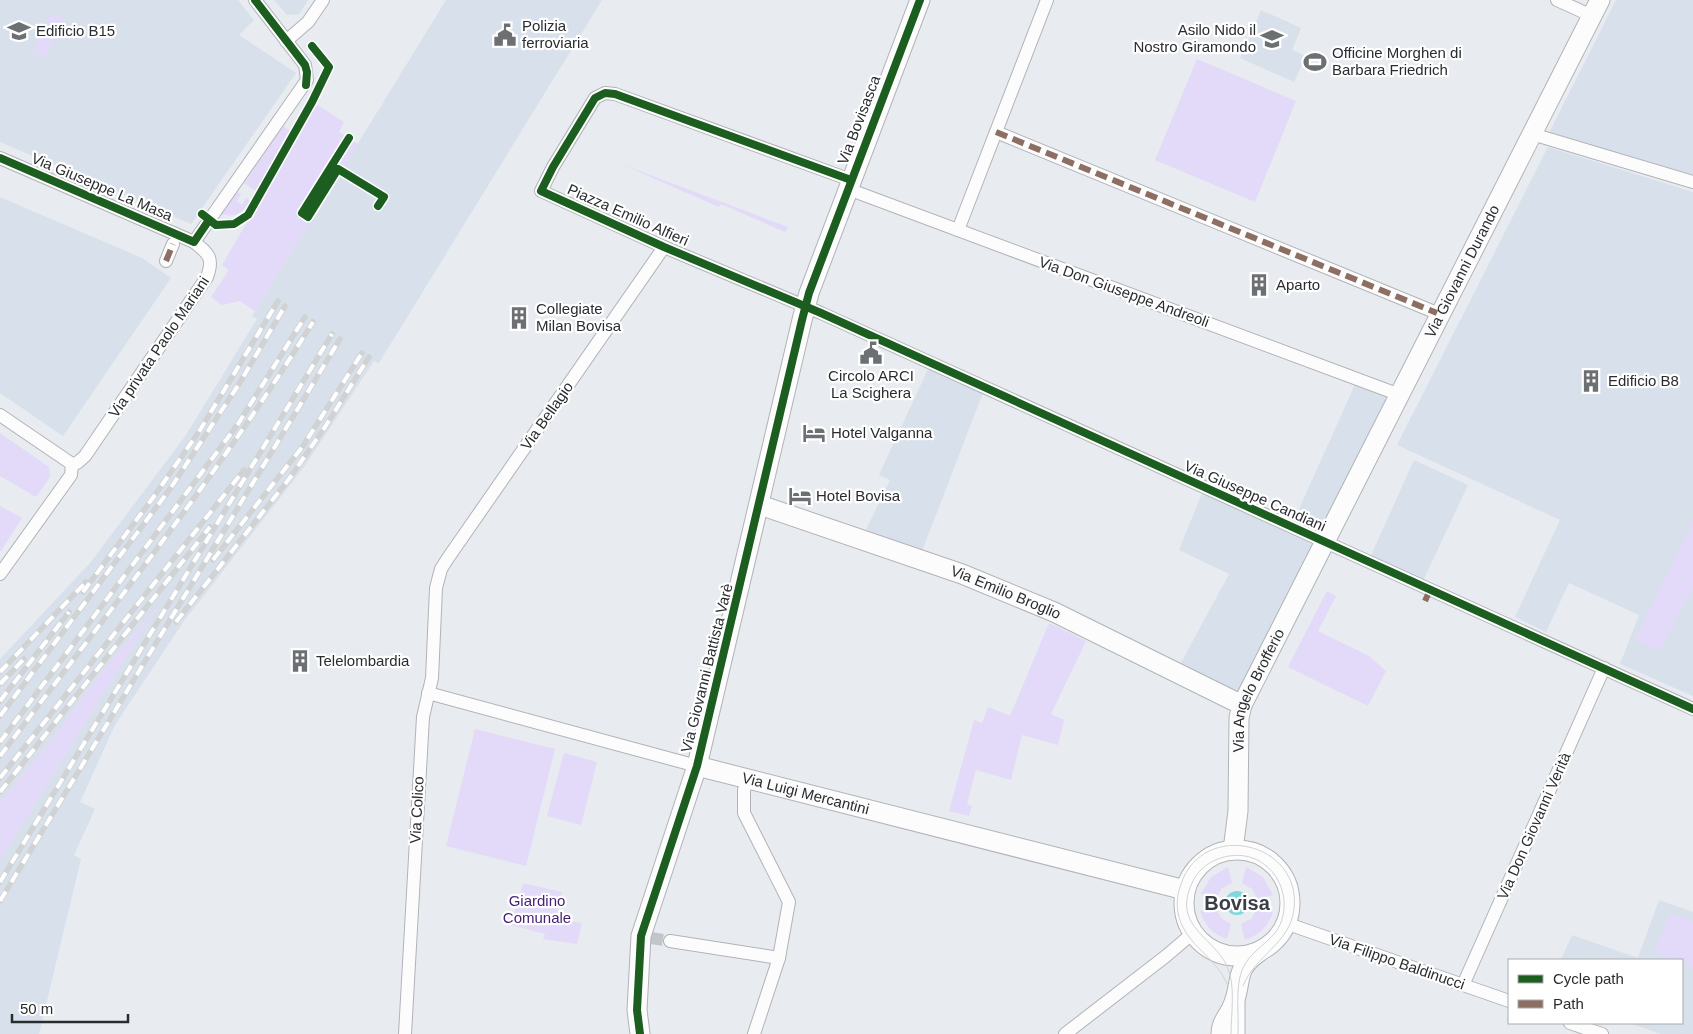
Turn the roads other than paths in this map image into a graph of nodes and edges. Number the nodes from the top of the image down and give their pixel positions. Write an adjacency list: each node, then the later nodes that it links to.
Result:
1 (255, 0): 7 (street)
2 (323, 0): 7 (street)
3 (920, 0): 12 (street, Via Bovisasca)
4 (1048, 0): 8 (street)
5 (1557, 0): 6 (street)
6 (1596, 8): 9 (street, Via Giovanni Durando)
7 (286, 41): 14 (street)
8 (996, 132): 13 (street); 19 (street)
9 (1532, 134): 11 (street); 20 (street, Via Giovanni Durando)
10 (0, 158): 14 (street, Via Giuseppe La Masa)
11 (1693, 182)
12 (850, 184): 13 (street, Via Don Giuseppe Andreoli); 16 (street, Piazza Emilio Alfieri); 18 (street, Via Bovisasca)
13 (958, 230): 20 (street, Via Don Giuseppe Andreoli)
14 (194, 242): 22 (street, Via privata Paolo Mariani)
15 (173, 244): 17 (street)
16 (664, 247): 18 (street, Piazza Emilio Alfieri); 26 (street, Via Bellagio)
17 (166, 261)
18 (806, 307): 23 (street, Via Giovanni Battista Varè); 24 (street, Via Giuseppe Candiani)
19 (1438, 313)
20 (1400, 395): 24 (street, Via Giovanni Durando)
21 (0, 415): 22 (street)
22 (72, 464): 25 (street, Via privata Paolo Mariani)
23 (760, 506): 29 (street, Via Emilio Broglio); 31 (street, Via Giovanni Battista Varè)
24 (1325, 543): 27 (street, Via Giuseppe Candiani); 29 (street, Via Angelo Brofferio)
25 (0, 574)
26 (436, 588): 28 (street, Via Colico)
27 (1604, 668): 30 (street, Via Giuseppe Candiani); 41 (street, Via Don Giovanni Verità)
28 (428, 693): 31 (street, Via Luigi Mercantini); 45 (street, Via Colico)
29 (1242, 705): 33 (street, Via Angelo Brofferio)
30 (1693, 709)
31 (697, 766): 32 (street, Via Luigi Mercantini); 46 (street, Via Giovanni Battista Varè)
32 (748, 779): 34 (street, Via Luigi Mercantini); 40 (street)
33 (1233, 850): 34 (street); 35 (street)
34 (1185, 890): 36 (street)
35 (1285, 925): 39 (street); 41 (street, Via Filippo Baldinucci)
36 (1192, 932): 38 (street); 48 (street)
37 (670, 941): 40 (street)
38 (1206, 946): 39 (street); 42 (street)
39 (1266, 947): 42 (street)
40 (779, 958): 47 (street)
41 (1463, 985): 43 (street, Via Filippo Baldinucci)
42 (1236, 995): 49 (street); 50 (street)
43 (1508, 1001)
44 (1573, 1024): 51 (street)
45 (405, 1034)
46 (640, 1034)
47 (754, 1034)
48 (1065, 1034)
49 (1221, 1034)
50 (1235, 1034)
51 (1602, 1034)

